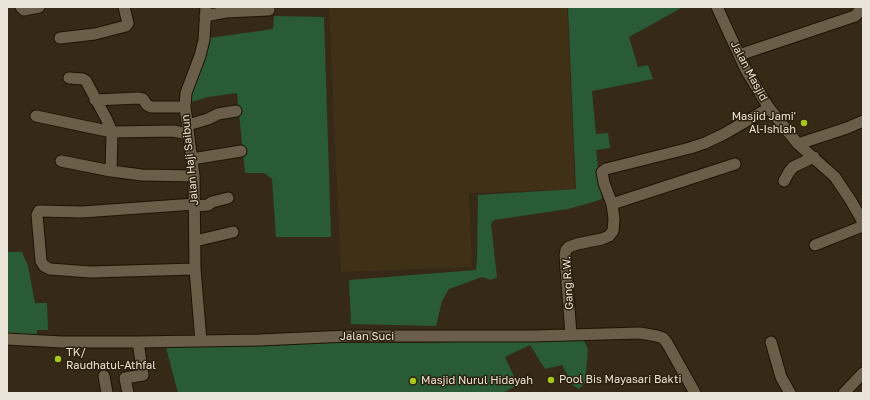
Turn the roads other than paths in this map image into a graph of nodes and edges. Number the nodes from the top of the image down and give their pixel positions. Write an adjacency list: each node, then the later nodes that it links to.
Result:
1 (20, 7): 2 (street)
2 (39, 7)
3 (124, 7): 8 (street)
4 (717, 7): 9 (street, Jalan Masjid)
5 (860, 7): 9 (street)
6 (269, 10): 7 (street)
7 (205, 12): 12 (street, Jalan Haji Saibun)
8 (60, 38)
9 (740, 56): 13 (street, Jalan Masjid)
10 (69, 78): 11 (street)
11 (95, 100): 12 (street); 18 (street)
12 (185, 107): 17 (street, Jalan Haji Saibun)
13 (769, 108): 19 (street, Jalan Masjid); 29 (street, Gang R.W.)
14 (236, 111): 17 (street)
15 (36, 116): 18 (street)
16 (863, 121): 19 (street)
17 (188, 130): 18 (street); 22 (street, Jalan Haji Saibun)
18 (112, 132): 25 (street)
19 (798, 144): 21 (street, Jalan Masjid)
20 (241, 151): 22 (street)
21 (814, 157): 27 (street); 31 (street, Jalan Masjid)
22 (192, 159): 26 (street, Jalan Haji Saibun)
23 (61, 161): 25 (street)
24 (735, 164): 29 (street)
25 (111, 171): 26 (street)
26 (194, 176): 30 (street, Jalan Haji Saibun)
27 (784, 182)
28 (228, 198): 30 (street)
29 (612, 204): 37 (street, Gang R.W.)
30 (195, 205): 34 (street, Jalan Haji Saibun); 36 (street)
31 (863, 222)
32 (863, 226): 35 (street)
33 (233, 232): 34 (street)
34 (195, 241): 36 (street, Jalan Haji Saibun)
35 (815, 245)
36 (195, 269): 39 (street, Jalan Haji Saibun)
37 (571, 335): 39 (street, Jalan Suci); 46 (street, Jalan Suci)
38 (7, 339): 40 (street, Jalan Suci)
39 (201, 341): 40 (street, Jalan Suci)
40 (138, 342): 45 (street)
41 (771, 342): 47 (street)
42 (863, 373): 48 (street)
43 (104, 376): 44 (street)
44 (107, 393)
45 (128, 393)
46 (695, 393)
47 (790, 393)
48 (844, 393)

